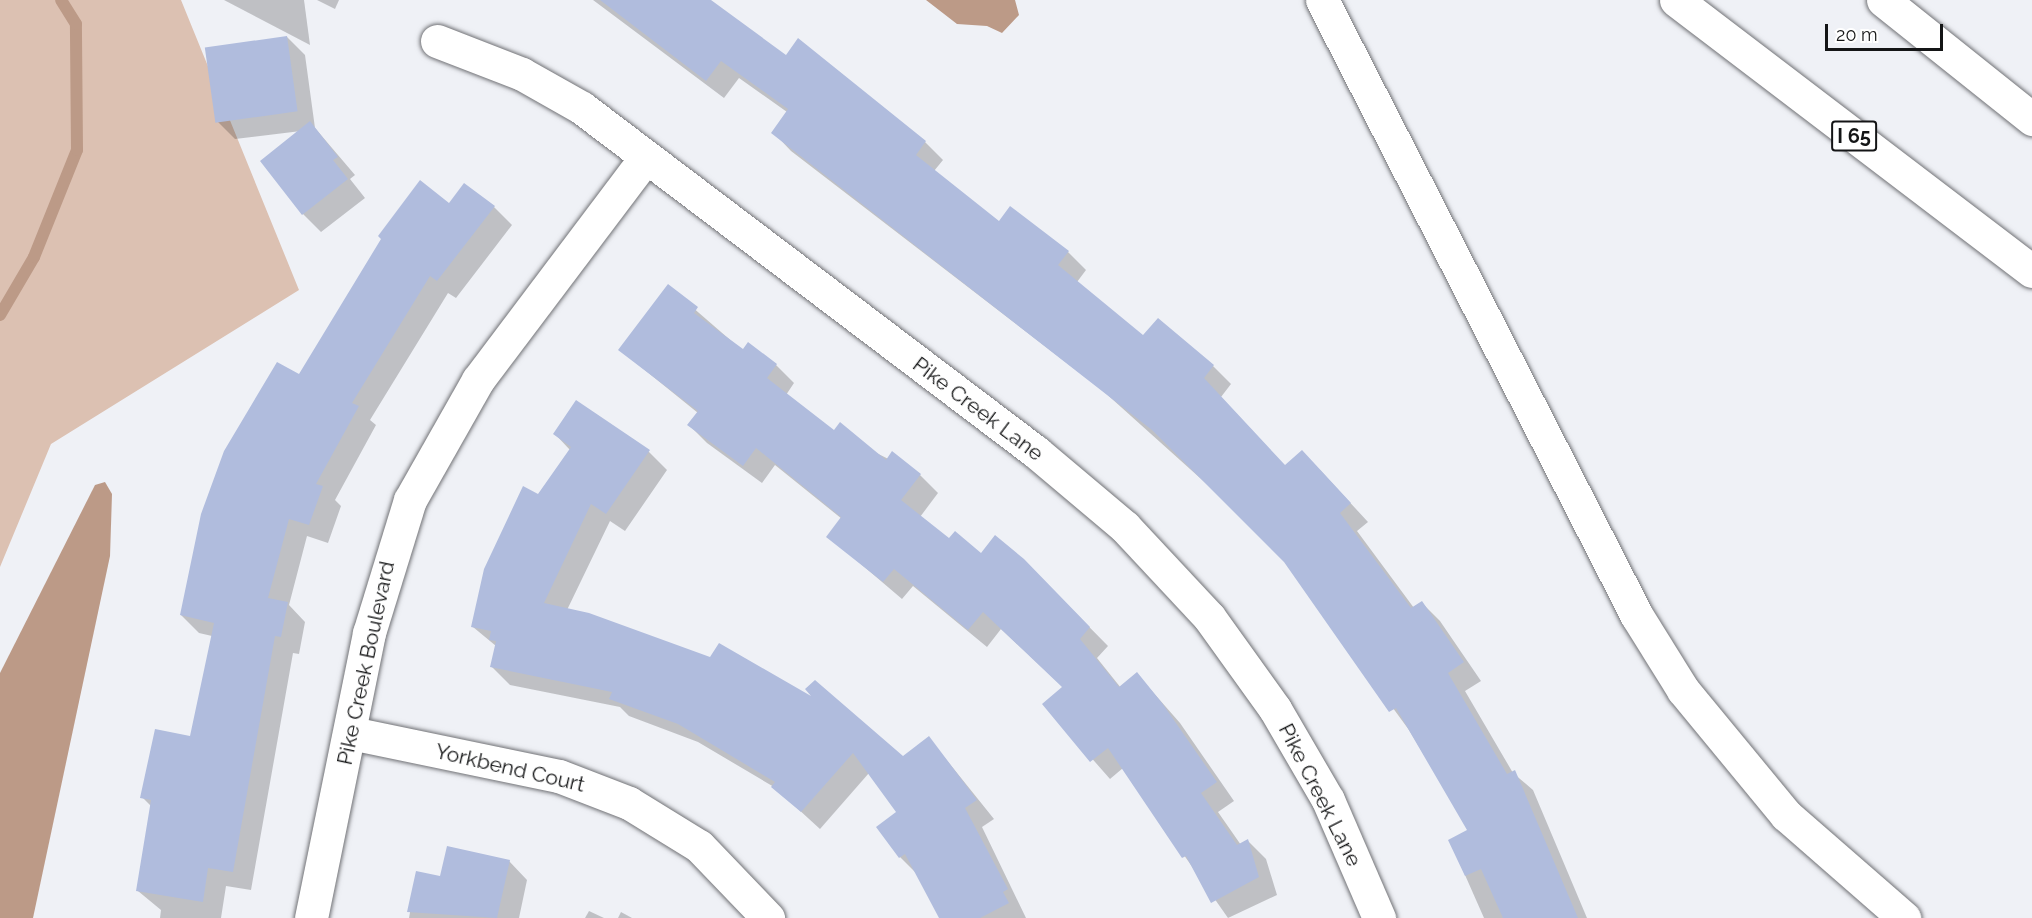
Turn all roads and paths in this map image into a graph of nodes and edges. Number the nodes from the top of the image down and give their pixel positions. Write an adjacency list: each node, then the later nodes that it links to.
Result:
1 (1322, 0): 12 (main road)
2 (1676, 0): 7 (main road, I 65)
3 (1882, 0): 5 (main road)
4 (437, 41): 6 (main road, Pike Creek Lane)
5 (2032, 119)
6 (645, 158): 8 (main road, Pike Creek Boulevard); 11 (main road, Pike Creek Lane)
7 (2032, 272)
8 (351, 733): 9 (main road, Pike Creek Boulevard); 10 (main road, Yorkbend Court)
9 (311, 918)
10 (768, 918)
11 (1379, 918)
12 (1904, 918)

